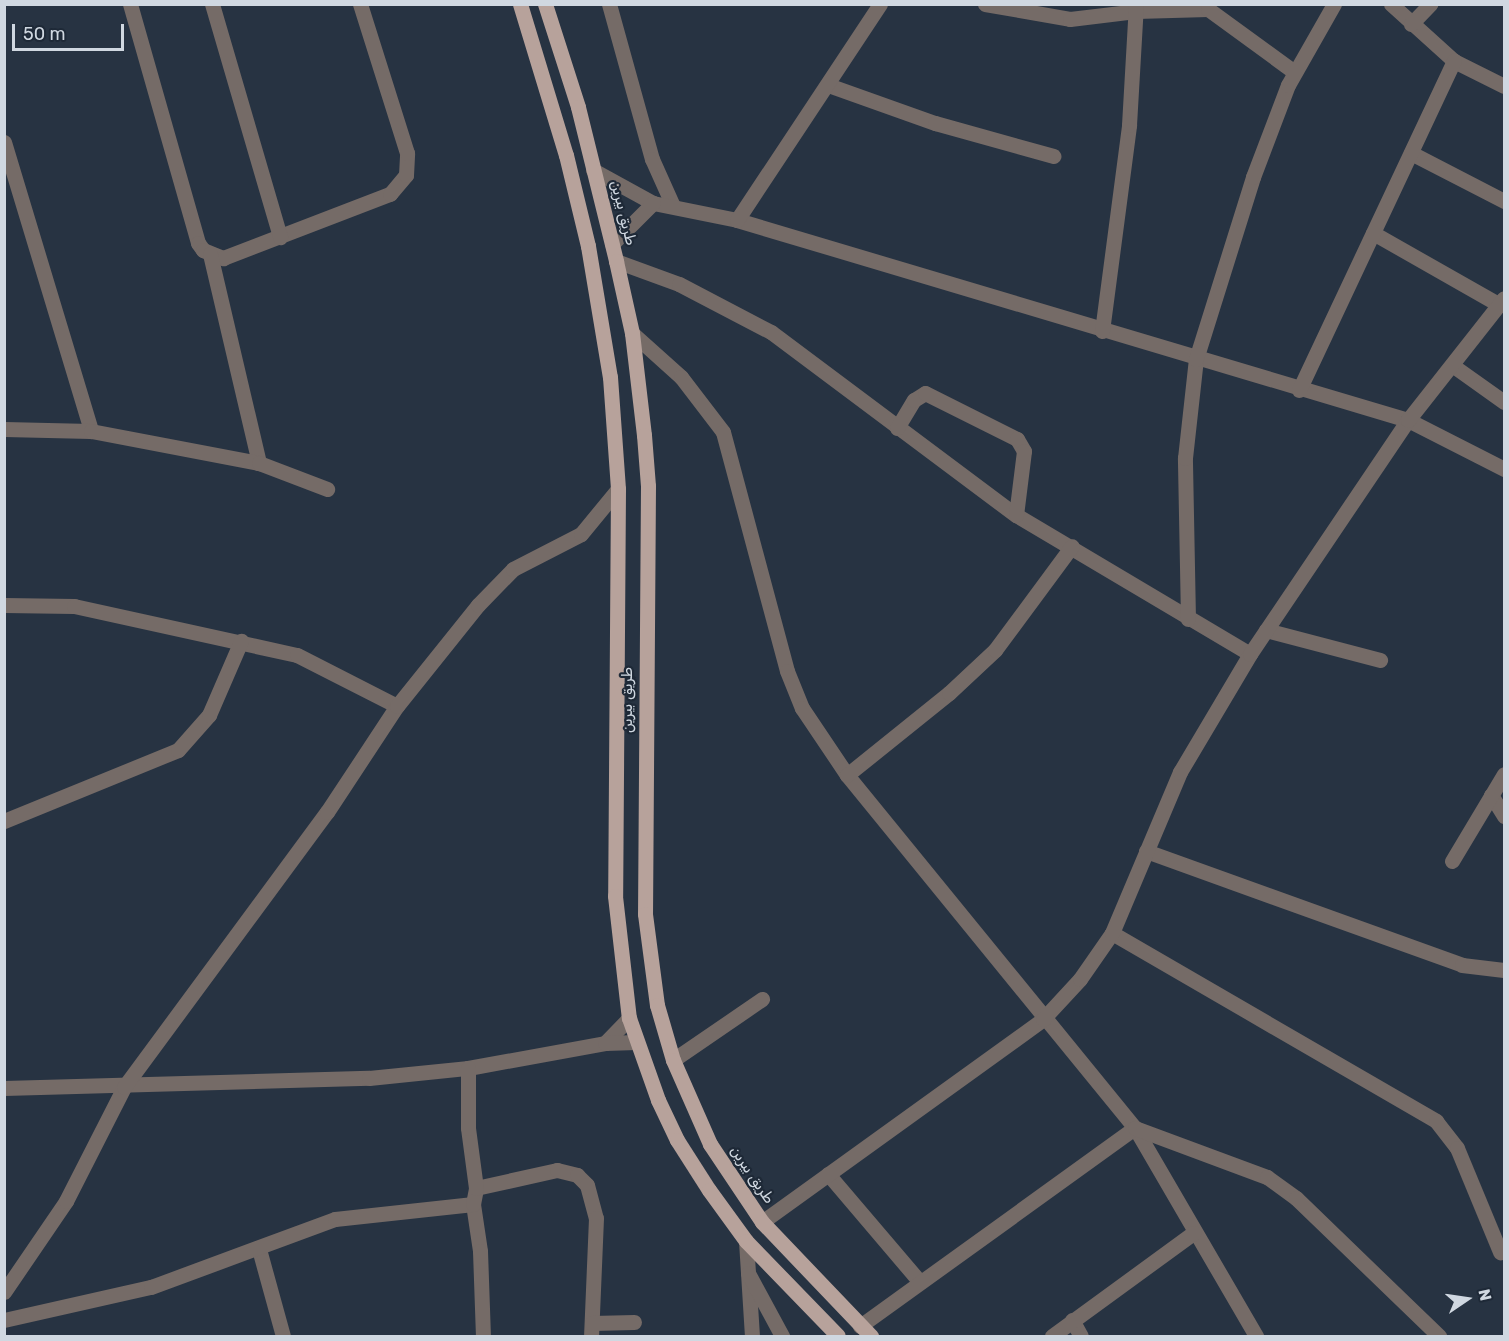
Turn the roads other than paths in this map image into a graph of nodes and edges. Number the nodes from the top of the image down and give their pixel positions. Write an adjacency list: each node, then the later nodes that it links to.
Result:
1 (130, 4): 29 (street)
2 (212, 4): 27 (street)
3 (360, 4): 27 (street)
4 (520, 4): 45 (main road, طريق بيرين)
5 (545, 4): 21 (main road, طريق بيرين)
6 (609, 4): 24 (street)
7 (880, 4): 17 (street)
8 (985, 4): 12 (street)
9 (1334, 4): 15 (street)
10 (1391, 4): 13 (street)
11 (1430, 4): 13 (street)
12 (1136, 8): 15 (street); 32 (street)
13 (1411, 24): 14 (street)
14 (1454, 61): 16 (street); 19 (street)
15 (1293, 71): 34 (street)
16 (1501, 80)
17 (828, 85): 20 (street); 25 (street)
18 (4, 142): 41 (street)
19 (1411, 153): 22 (street); 26 (street)
20 (1053, 156)
21 (593, 170): 23 (street); 28 (main road, طريق بيرين)
22 (1504, 201)
23 (654, 203): 24 (street); 28 (street)
24 (673, 206): 25 (street)
25 (737, 220): 32 (street)
26 (1373, 233): 31 (street); 36 (street)
27 (280, 237): 29 (street)
28 (612, 244): 30 (main road, طريق بيرين)
29 (210, 254): 42 (street)
30 (616, 261): 33 (main road, طريق بيرين); 39 (street)
31 (1502, 301): 35 (street)
32 (1102, 331): 34 (street)
33 (632, 333): 56 (street); 69 (main road, طريق بيرين)
34 (1196, 358): 36 (street); 49 (street)
35 (1452, 365): 37 (street); 38 (street)
36 (1299, 390): 38 (street)
37 (1504, 402)
38 (1408, 420): 43 (street); 50 (street)
39 (897, 428): 46 (street); 46 (street)
40 (4, 429): 41 (street)
41 (91, 431): 42 (street)
42 (259, 463): 44 (street)
43 (1504, 469)
44 (327, 489)
45 (618, 489): 54 (street); 65 (main road, طريق بيرين)
46 (1016, 515): 47 (street)
47 (1072, 546): 49 (street); 56 (street)
48 (4, 605): 51 (street)
49 (1188, 619): 52 (street)
50 (1266, 630): 52 (street); 53 (street)
51 (241, 641): 54 (street); 59 (street)
52 (1250, 654): 60 (street)
53 (1380, 660)
54 (397, 706): 71 (street)
55 (1504, 774): 57 (street)
56 (847, 775): 66 (street)
57 (1491, 795): 58 (street); 61 (street)
58 (1504, 816)
59 (4, 821)
60 (1146, 851): 62 (street); 63 (street)
61 (1452, 861)
62 (1112, 933): 66 (street); 80 (street)
63 (1504, 970)
64 (762, 999): 69 (street)
65 (629, 1018): 67 (main road, طريق بيرين); 68 (street)
66 (1043, 1019): 73 (street); 74 (street)
67 (636, 1042): 68 (street); 78 (main road, طريق بيرين)
68 (605, 1043): 70 (street)
69 (673, 1060): 76 (main road, طريق بيرين)
70 (468, 1068): 71 (street); 75 (street)
71 (124, 1087): 72 (street); 83 (street)
72 (4, 1088)
73 (1135, 1128): 77 (street); 82 (street); 97 (street)
74 (828, 1174): 76 (street); 82 (street)
75 (474, 1196): 79 (street); 87 (street); 90 (street)
76 (762, 1222): 88 (main road, طريق بيرين)
77 (1193, 1233): 85 (street); 96 (street)
78 (746, 1241): 81 (street); 93 (main road, طريق بيرين)
79 (259, 1249): 84 (street); 89 (street)
80 (1500, 1252)
81 (746, 1270): 91 (street); 92 (street)
82 (920, 1282): 88 (street)
83 (6, 1289)
84 (4, 1320)
85 (1072, 1320): 94 (street); 95 (street)
86 (634, 1322): 87 (street)
87 (592, 1330)
88 (866, 1331)
89 (283, 1336)
90 (483, 1336)
91 (752, 1336)
92 (782, 1336)
93 (838, 1336)
94 (1052, 1336)
95 (1081, 1336)
96 (1256, 1336)
97 (1439, 1336)

